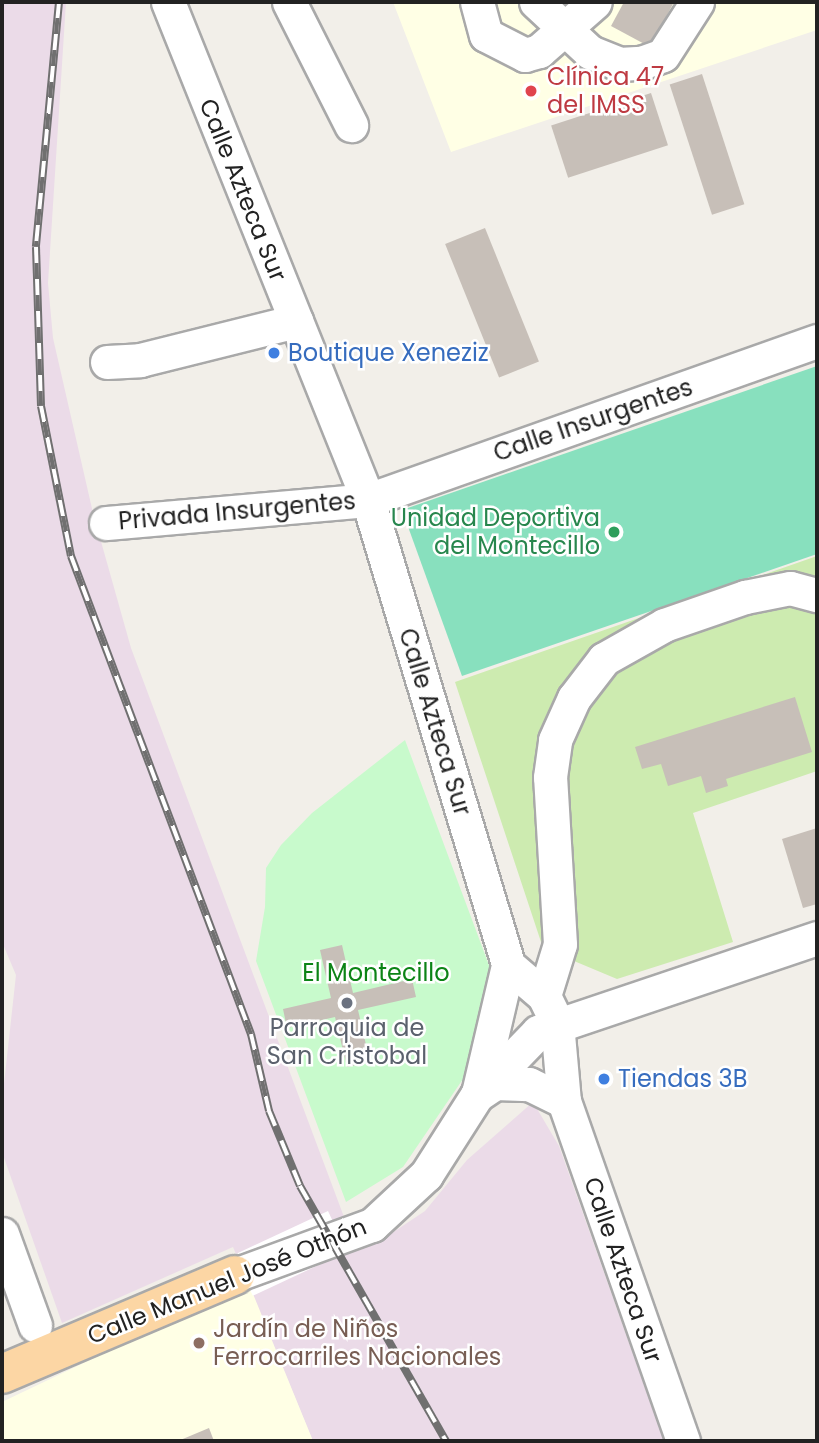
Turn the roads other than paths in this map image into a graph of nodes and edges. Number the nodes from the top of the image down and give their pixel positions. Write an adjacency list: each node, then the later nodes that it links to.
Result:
1 (168, 2): 9 (street, Calle Azteca Sur)
2 (289, 2): 8 (street)
3 (477, 2): 7 (street)
4 (536, 2): 7 (street)
5 (595, 2): 7 (street)
6 (697, 2): 7 (street)
7 (564, 28)
8 (351, 125)
9 (296, 321): 11 (street); 12 (street, Calle Azteca Sur)
10 (817, 341): 12 (street, Calle Insurgentes)
11 (107, 362)
12 (368, 500): 13 (street, Privada Insurgentes); 16 (street, Calle Azteca Sur)
13 (106, 523)
14 (817, 595): 17 (street)
15 (817, 938): 17 (street, Calle Manuel José Othón)
16 (508, 965): 17 (street); 18 (street)
17 (550, 1010): 18 (street, Calle Manuel José Othón); 19 (street, Calle Azteca Sur)
18 (477, 1095): 19 (street); 21 (street, Calle Manuel José Othón)
19 (564, 1101): 24 (street, Calle Azteca Sur)
20 (2, 1234): 22 (street)
21 (235, 1275): 23 (main road, Calle Manuel José Othón)
22 (35, 1325)
23 (2, 1374)
24 (682, 1441)

